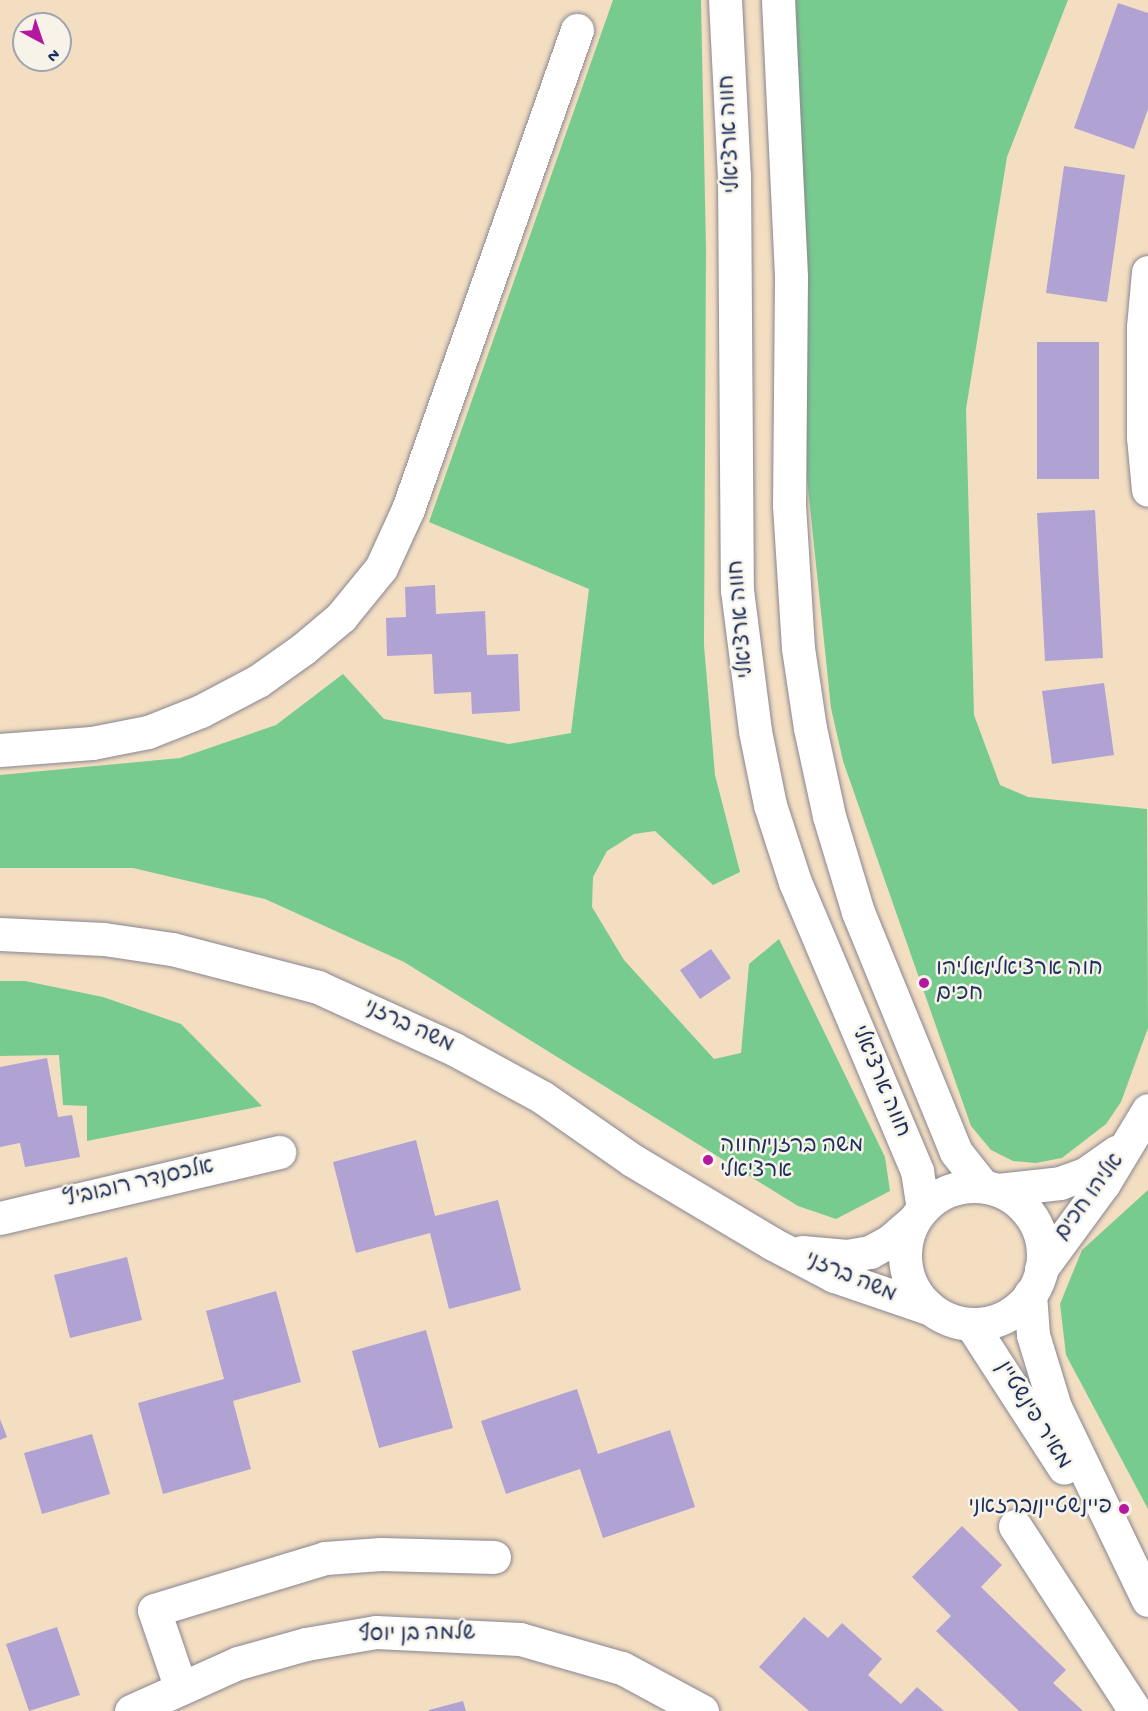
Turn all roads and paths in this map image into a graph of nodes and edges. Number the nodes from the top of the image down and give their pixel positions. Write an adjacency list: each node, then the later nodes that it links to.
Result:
1 (725, 0): 11 (street, חווה ארציאלי)
2 (778, 0): 10 (street, חווה ארציאלי)
3 (577, 30): 6 (street)
4 (1148, 272): 5 (street)
5 (1148, 490)
6 (0, 750)
7 (0, 934): 13 (street, משה ברזני)
8 (1144, 1118): 10 (street, אליהו חכים); 14 (street, אליהו חכים)
9 (279, 1152): 12 (street, אלכסנדר רובוביץ)
10 (990, 1188): 11 (street); 14 (street)
11 (918, 1214): 13 (street, משה ברזני); 15 (street)
12 (0, 1218)
13 (771, 1244): 15 (street, משה ברזני)
14 (1035, 1282): 16 (street); 19 (street, מאיר פינשטיין)
15 (931, 1309): 16 (street)
16 (971, 1323): 19 (street, מאיר פינשטיין)
17 (1015, 1526): 23 (street)
18 (494, 1557): 20 (street)
19 (1148, 1601)
20 (180, 1686): 21 (street, שלמה בן יוסף); 22 (street, שלמה בן יוסף)
21 (131, 1711)
22 (702, 1711)
23 (1135, 1711)

